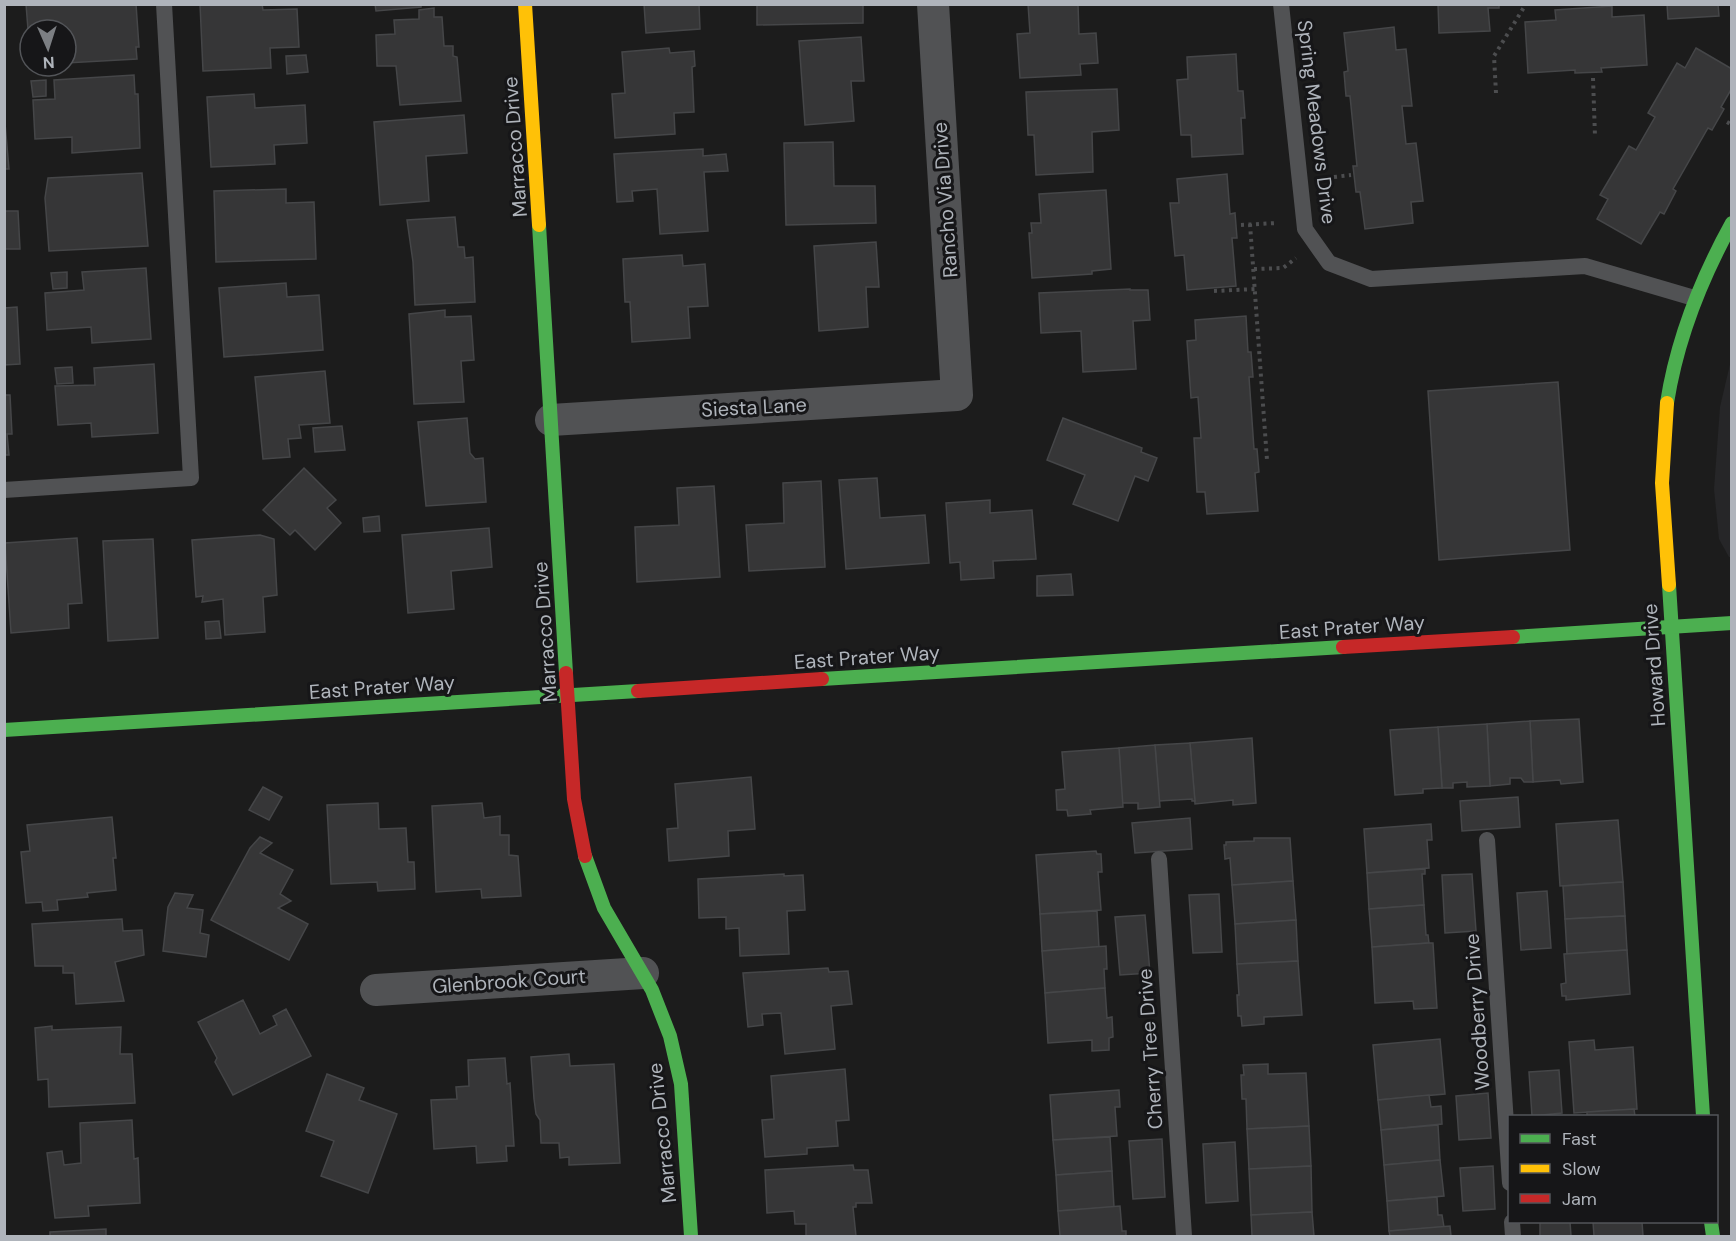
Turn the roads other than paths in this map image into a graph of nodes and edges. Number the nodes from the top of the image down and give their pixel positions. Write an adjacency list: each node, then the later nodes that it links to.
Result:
1 (164, 4): 9 (lane)
2 (525, 4): 8 (street, Marracco Drive)
3 (933, 4): 7 (street, Rancho Via Drive)
4 (1281, 4): 6 (lane, Spring Meadows Drive)
5 (1731, 224): 6 (street, Howard Drive)
6 (1694, 298): 11 (street, Howard Drive)
7 (957, 395): 8 (street, Siesta Lane)
8 (551, 420): 12 (street, Marracco Drive)
9 (4, 490)
10 (1731, 623): 11 (street, East Prater Way)
11 (1671, 627): 12 (street, East Prater Way); 18 (street, Howard Drive)
12 (568, 695): 13 (street, East Prater Way); 16 (street, Marracco Drive)
13 (4, 730)
14 (1487, 840): 19 (lane, Woodberry Drive)
15 (1159, 859): 21 (lane, Cherry Tree Drive)
16 (643, 973): 17 (street, Glenbrook Court); 20 (street, Marracco Drive)
17 (376, 990)
18 (1703, 1115)
19 (1508, 1167)
20 (691, 1236)
21 (1184, 1236)

